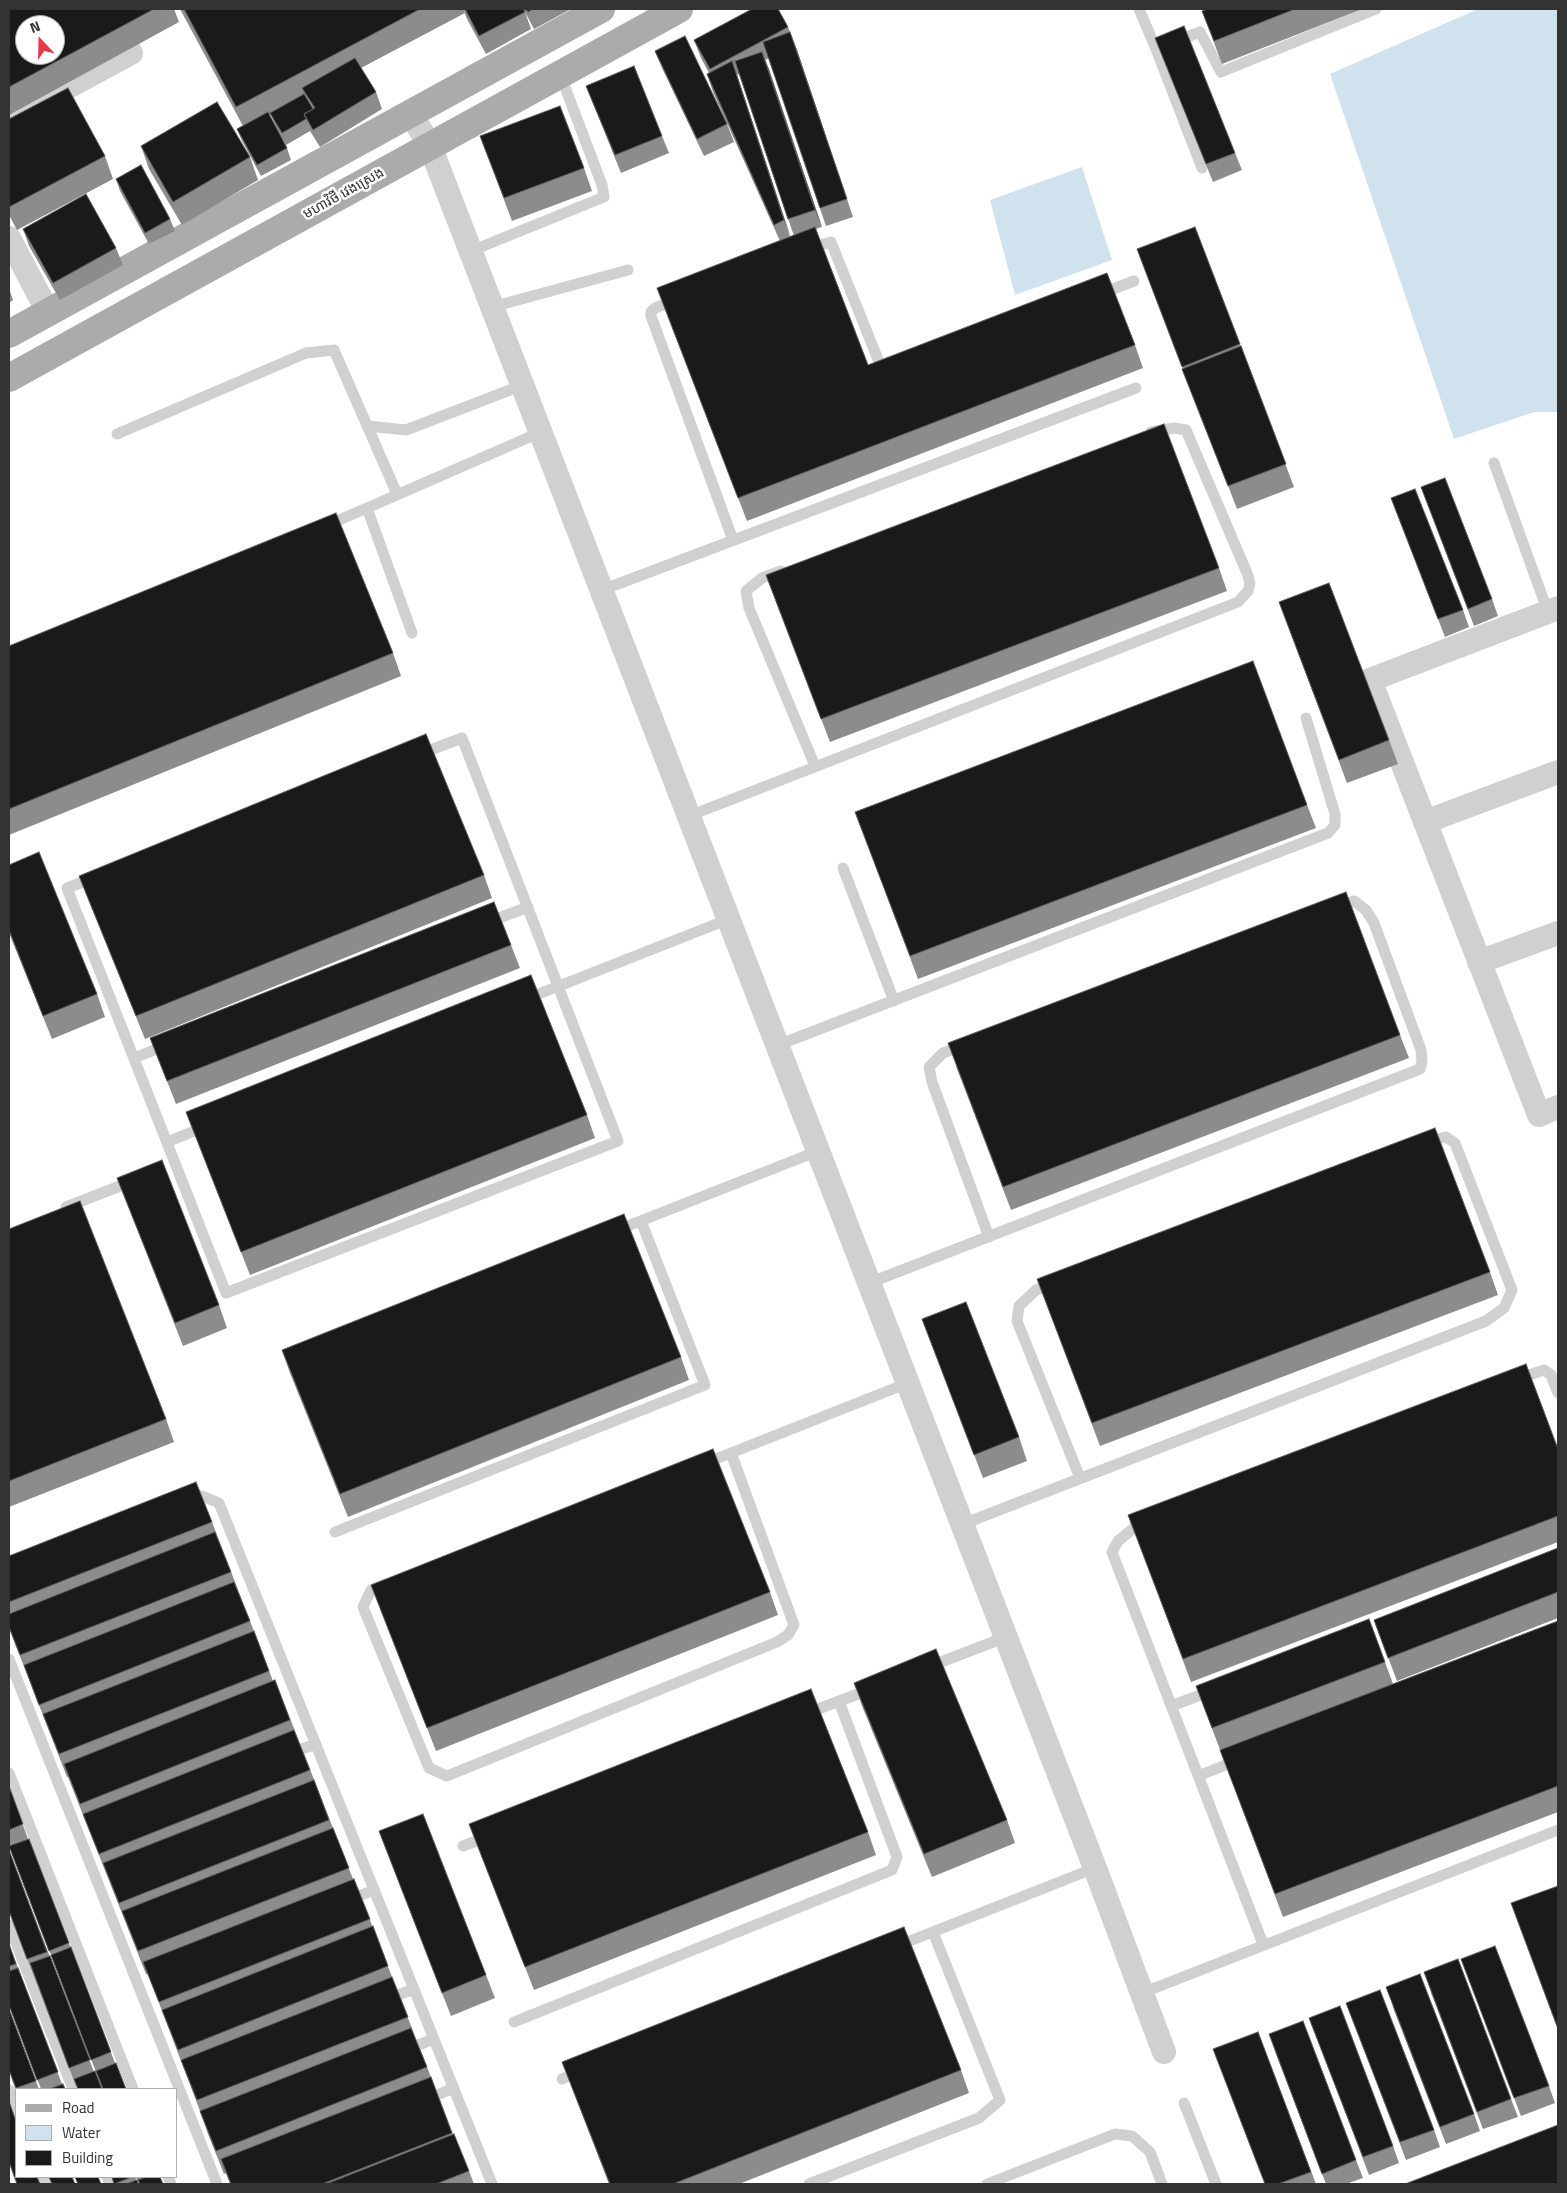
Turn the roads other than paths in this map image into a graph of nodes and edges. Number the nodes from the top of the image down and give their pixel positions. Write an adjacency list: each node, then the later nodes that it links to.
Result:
1 (601, 9): 8 (main road)
2 (679, 9): 7 (main road, មហាវិថី វេងស្រេង)
3 (1140, 9): 5 (lane)
4 (1376, 9): 5 (lane)
5 (1156, 49): 11 (lane)
6 (131, 53): 9 (street)
7 (560, 74): 10 (main road, មហាវិថី វេងស្រេង); 13 (lane)
8 (411, 114): 10 (street); 20 (main road)
9 (9, 118)
10 (430, 146): 13 (street); 23 (main road, មហាវិថី វេងស្រេង)
11 (1202, 168)
12 (9, 238): 20 (street)
13 (471, 251): 19 (street)
14 (800, 252): 22 (lane)
15 (628, 270): 19 (lane)
16 (1134, 281): 18 (lane)
17 (691, 294): 34 (lane)
18 (1088, 299)
19 (492, 307): 24 (street)
20 (48, 312): 21 (main road)
21 (9, 334)
22 (901, 369)
23 (9, 378)
24 (523, 385): 26 (lane); 27 (street)
25 (1136, 388): 34 (lane)
26 (367, 426): 28 (lane); 31 (lane)
27 (541, 432): 31 (lane); 36 (street)
28 (117, 434)
29 (1138, 437): 40 (lane)
30 (1494, 463): 37 (lane)
31 (398, 494): 32 (lane)
32 (367, 508): 33 (lane); 38 (lane)
33 (312, 531)
34 (733, 540): 36 (lane)
35 (789, 568): 40 (lane)
36 (602, 590): 42 (street)
37 (1553, 610): 43 (street)
38 (412, 633)
39 (1306, 718): 52 (lane)
40 (815, 766): 42 (lane)
41 (1558, 772): 43 (street)
42 (689, 816): 47 (street)
43 (1425, 822): 50 (street)
44 (843, 868): 52 (lane)
45 (528, 908): 48 (lane); 51 (lane); 57 (lane)
46 (1326, 911): 67 (lane)
47 (729, 920): 51 (lane); 56 (street)
48 (473, 928)
49 (1558, 932): 50 (street)
50 (1479, 962): 58 (street)
51 (558, 986): 53 (lane); 60 (lane)
52 (894, 1002): 56 (lane)
53 (513, 1004)
54 (180, 1040): 57 (lane)
55 (971, 1042): 67 (lane)
56 (778, 1046): 62 (street)
57 (134, 1058): 60 (lane)
58 (1558, 1107)
59 (221, 1120): 60 (lane)
60 (167, 1142)
61 (1411, 1148): 75 (lane)
62 (818, 1151): 65 (lane); 69 (street)
63 (148, 1175): 64 (lane)
64 (55, 1212)
65 (640, 1221): 66 (lane); 79 (lane)
66 (604, 1236)
67 (989, 1236): 69 (lane)
68 (1064, 1280): 75 (lane)
69 (869, 1283): 71 (street)
70 (1510, 1382): 72 (lane)
71 (908, 1383): 73 (lane); 78 (street)
72 (1558, 1393)
73 (731, 1453): 74 (lane); 80 (lane)
74 (694, 1467)
75 (1080, 1478): 78 (lane)
76 (174, 1506): 89 (lane)
77 (1153, 1520): 87 (lane)
78 (963, 1524): 81 (street)
79 (335, 1532)
80 (399, 1579)
81 (1006, 1637): 83 (lane); 99 (street)
82 (9, 1659): 122 (lane)
83 (913, 1672)
84 (885, 1683): 86 (lane)
85 (1227, 1686): 87 (lane)
86 (839, 1701): 88 (lane); 109 (lane)
87 (1171, 1706): 93 (lane)
88 (793, 1719)
89 (316, 1744): 91 (lane); 100 (lane)
90 (1253, 1754): 93 (lane)
91 (279, 1758)
92 (9, 1773): 97 (lane)
93 (1198, 1776): 104 (lane)
94 (1558, 1830): 104 (lane)
95 (500, 1832): 96 (lane)
96 (463, 1846)
97 (41, 1850): 98 (lane); 116 (lane)
98 (25, 1856)
99 (1096, 1868): 103 (lane); 107 (street)
100 (374, 1890): 101 (lane); 106 (lane)
101 (338, 1904)
102 (9, 1925): 115 (lane)
103 (933, 1932): 105 (lane); 124 (lane)
104 (1263, 1944): 107 (lane)
105 (887, 1950)
106 (414, 1989): 108 (lane); 110 (lane)
107 (1142, 1993): 111 (street)
108 (377, 2003)
109 (514, 2022)
110 (434, 2039): 112 (lane); 117 (lane)
111 (1164, 2052)
112 (397, 2054)
113 (590, 2068): 114 (lane)
114 (562, 2079)
115 (73, 2088)
116 (133, 2088)
117 (454, 2088): 119 (lane); 123 (lane)
118 (9, 2090): 121 (lane)
119 (417, 2103)
120 (1184, 2103): 127 (lane)
121 (15, 2106)
122 (220, 2181)
123 (492, 2184)
124 (809, 2184)
125 (987, 2184): 126 (lane)
126 (1162, 2184)
127 (1216, 2184)

